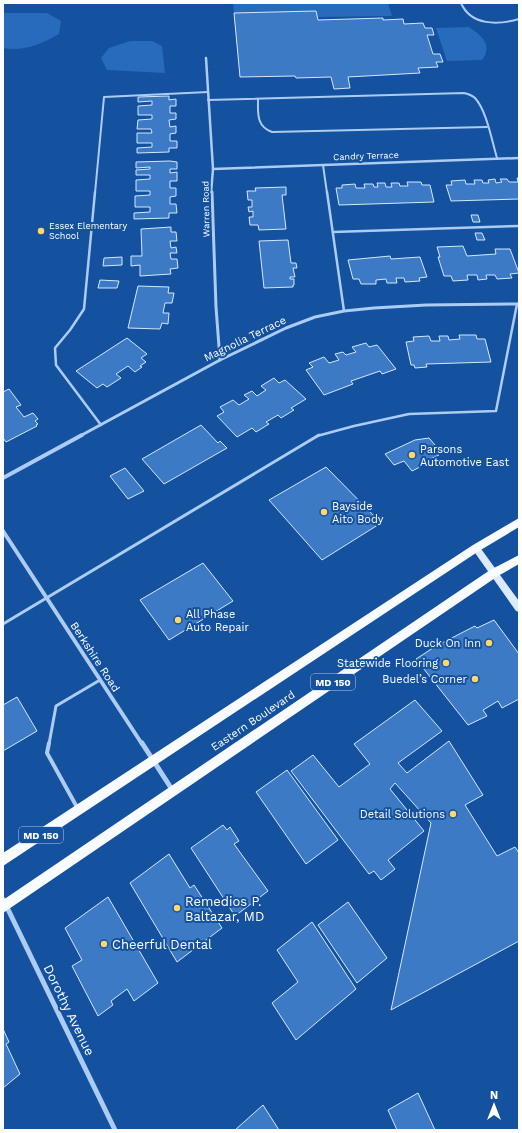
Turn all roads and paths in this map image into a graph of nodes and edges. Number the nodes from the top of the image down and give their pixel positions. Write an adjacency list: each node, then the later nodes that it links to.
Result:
1 (461, 3): 2 (lane)
2 (519, 19)
3 (206, 58): 4 (street, Warren Road)
4 (208, 92): 6 (street, Warren Road); 17 (lane)
5 (258, 99): 6 (lane); 7 (lane); 7 (lane)
6 (208, 100): 11 (street, Warren Road)
7 (487, 126): 8 (lane)
8 (497, 158): 9 (street, Candry Terrace); 10 (street, Candry Terrace)
9 (519, 158)
10 (323, 165): 11 (street, Candry Terrace); 13 (lane)
11 (213, 169): 16 (street, Warren Road)
12 (519, 226): 13 (lane)
13 (333, 232): 15 (lane)
14 (518, 304): 15 (street, Magnolia Terrace); 24 (lane)
15 (344, 311): 16 (street, Magnolia Terrace)
16 (220, 360): 17 (street, Magnolia Terrace)
17 (101, 425): 18 (street, Magnolia Terrace)
18 (3, 478)
19 (519, 522): 21 (main road, Eastern Boulevard / MD 150)
20 (3, 531): 24 (street, Berkshire Road)
21 (476, 548): 23 (street); 28 (main road, Eastern Boulevard / MD 150)
22 (519, 559): 23 (main road, Eastern Boulevard / MD 150)
23 (494, 574): 25 (street); 29 (main road, Eastern Boulevard / MD 150)
24 (46, 598): 26 (lane); 27 (street, Berkshire Road)
25 (519, 608)
26 (3, 624)
27 (100, 680): 28 (street, Berkshire Road); 30 (lane)
28 (153, 761): 29 (street, Berkshire Road); 30 (main road, Eastern Boulevard / MD 150)
29 (173, 791): 32 (main road, Eastern Boulevard / MD 150)
30 (78, 810): 31 (main road, Eastern Boulevard / MD 150)
31 (3, 860)
32 (4, 904): 33 (street, Dorothy Avenue)
33 (114, 1130)

